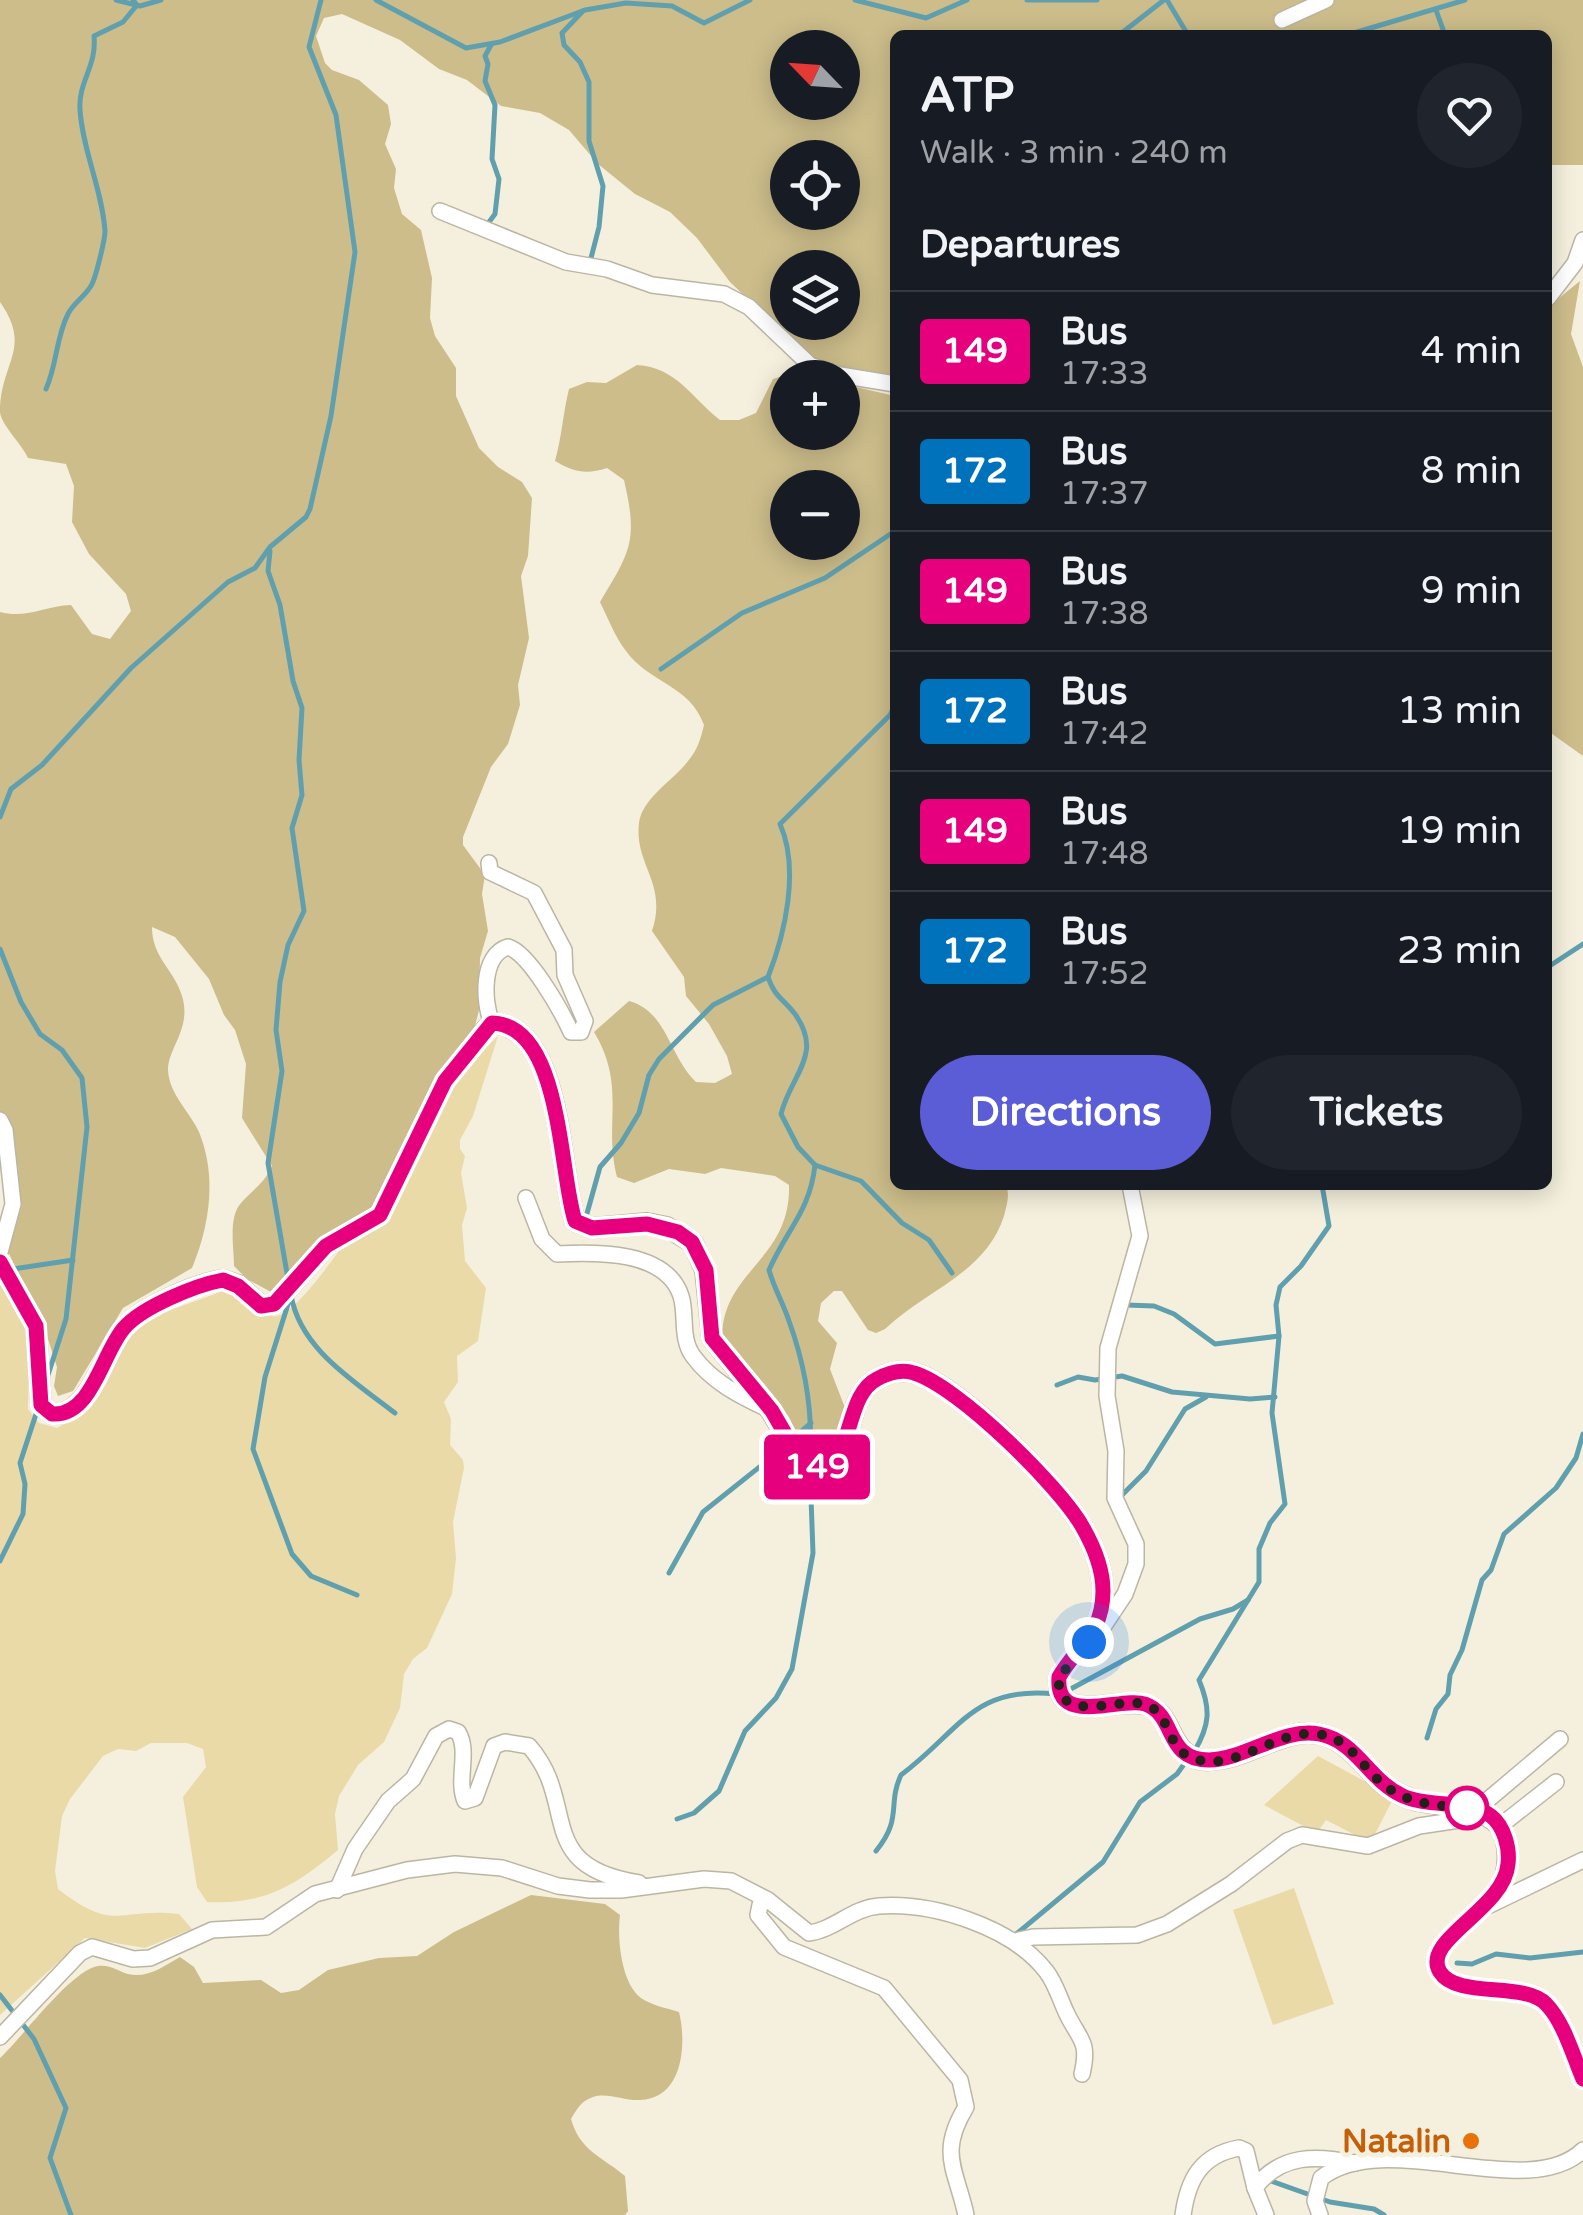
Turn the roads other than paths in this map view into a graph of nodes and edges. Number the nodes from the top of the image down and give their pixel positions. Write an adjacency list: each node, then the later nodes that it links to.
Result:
1 (1326, 0): 2 (street)
2 (1282, 20)
3 (440, 211): 6 (street)
4 (1583, 240): 5 (street)
5 (1552, 293)
6 (890, 383)
7 (489, 863): 8 (street)
8 (492, 1023): 13 (main road); 14 (main road)
9 (0, 1120): 12 (street)
10 (1131, 1190): 15 (street)
11 (526, 1198): 14 (street)
12 (0, 1252)
13 (0, 1262)
14 (772, 1411): 15 (main road)
15 (1089, 1642): 18 (main road)
16 (1560, 1739): 18 (street)
17 (1556, 1782): 18 (street)
18 (1489, 1817): 23 (street); 24 (street)
19 (1583, 1860): 23 (street)
20 (658, 1886): 21 (street); 21 (street); 22 (street)
21 (336, 1890): 25 (street)
22 (768, 1900): 24 (street); 31 (street)
23 (1486, 1907): 27 (street)
24 (1015, 1942): 26 (street)
25 (0, 2037)
26 (1082, 2074)
27 (1583, 2079)
28 (1583, 2150): 29 (street)
29 (1358, 2164): 30 (street); 34 (street)
30 (1255, 2188): 32 (street); 33 (street)
31 (966, 2215)
32 (1184, 2215)
33 (1266, 2215)
34 (1320, 2215)

